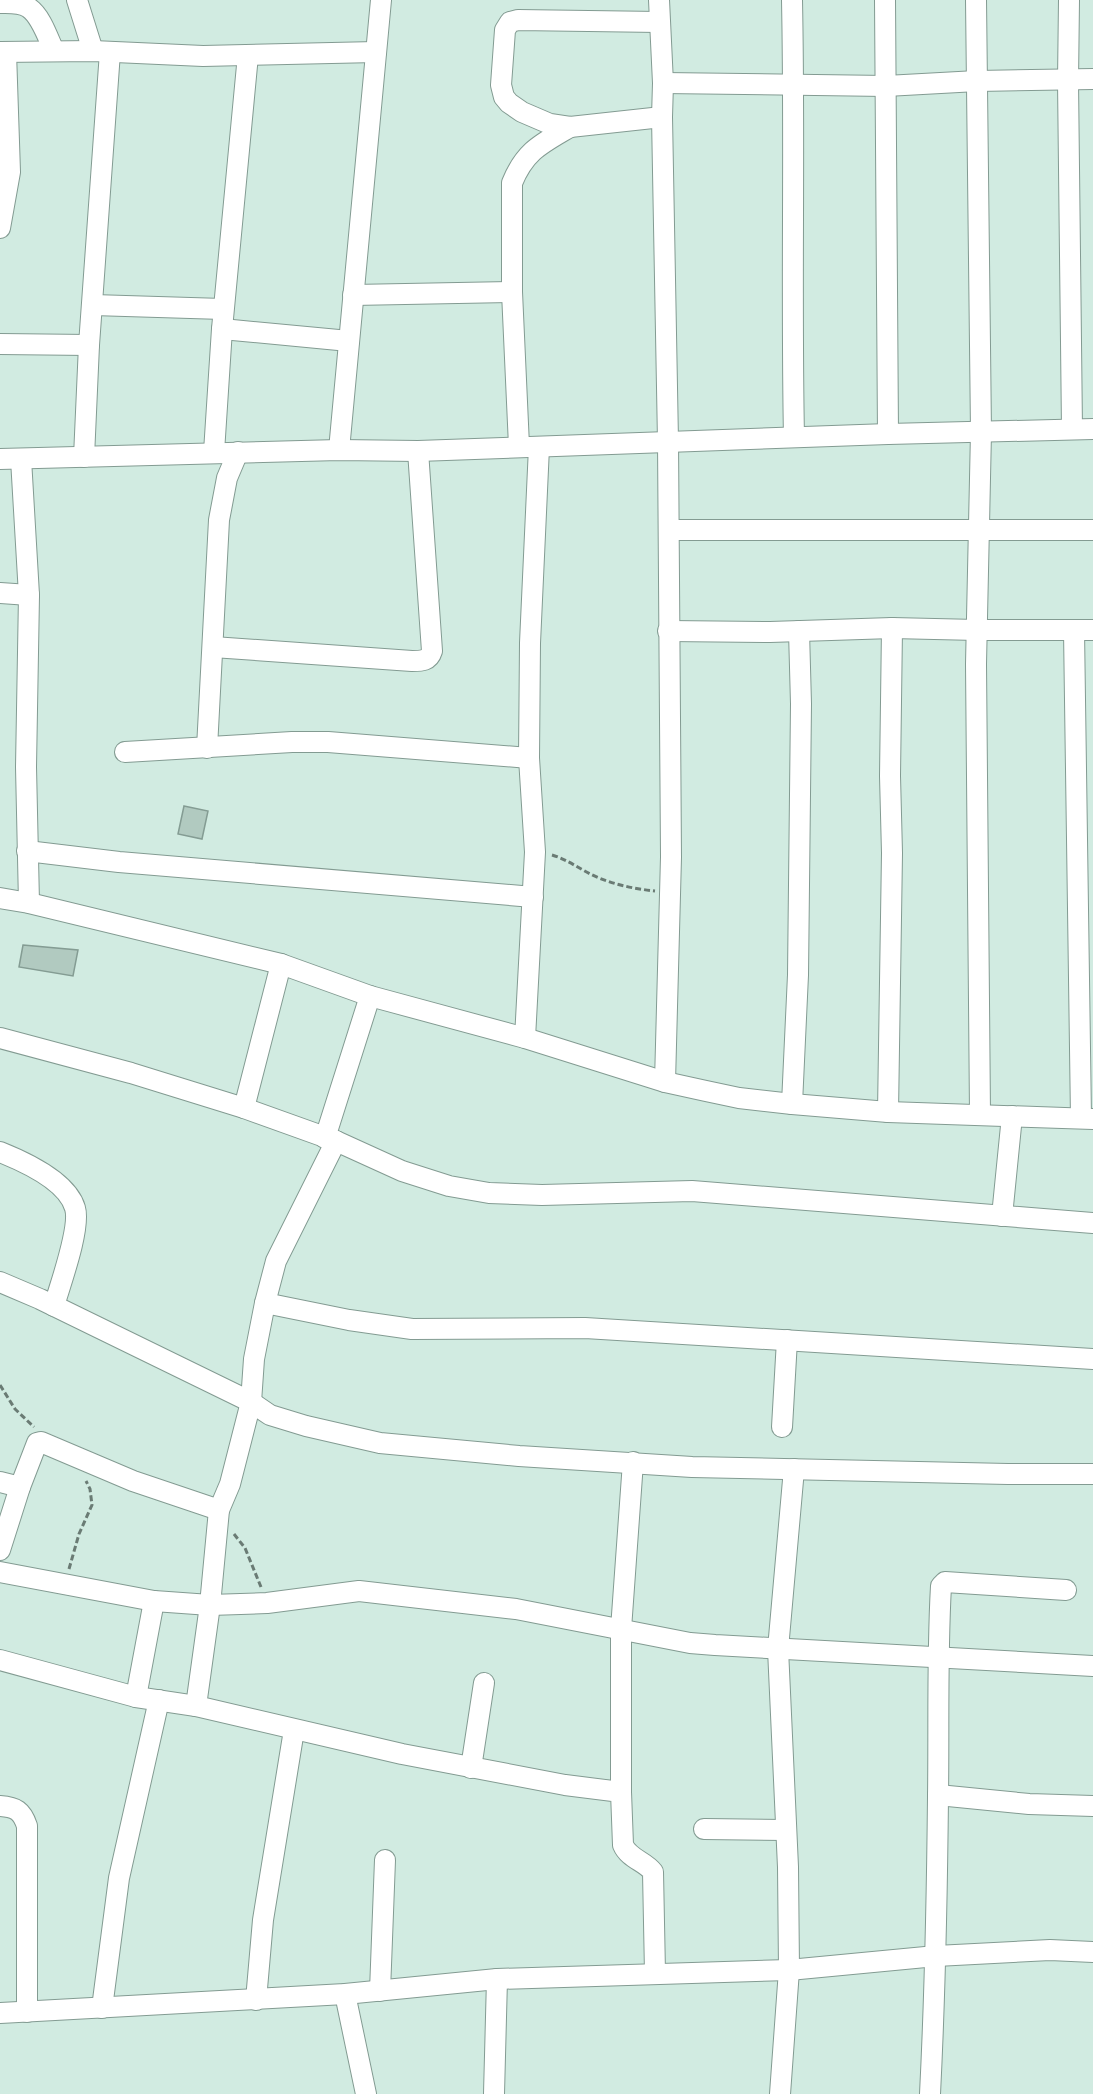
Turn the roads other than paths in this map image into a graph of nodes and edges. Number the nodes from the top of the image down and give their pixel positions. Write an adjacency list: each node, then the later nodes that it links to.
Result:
1 (77, 0): 11 (street)
2 (381, 0): 13 (street)
3 (659, 0): 9 (street)
4 (792, 0): 19 (street)
5 (885, 0): 20 (street)
6 (976, 0): 16 (street)
7 (1069, 0): 17 (street)
8 (0, 3): 10 (street)
9 (659, 22): 18 (street); 22 (street)
10 (54, 51): 11 (street); 12 (street)
11 (101, 51): 14 (street); 27 (street)
12 (3, 52): 23 (street)
13 (376, 52): 14 (street); 26 (street)
14 (248, 55): 28 (street)
15 (1093, 79): 17 (street)
16 (977, 81): 17 (street); 20 (street); 35 (street)
17 (1068, 81): 33 (street)
18 (663, 83): 19 (street); 21 (street)
19 (794, 86): 20 (street); 37 (street)
20 (886, 86): 36 (street)
21 (662, 117): 22 (street); 38 (street)
22 (570, 127): 25 (street)
23 (5, 172): 24 (street)
24 (0, 228)
25 (512, 292): 26 (street); 39 (street)
26 (353, 295): 30 (street)
27 (93, 305): 28 (street); 32 (street)
28 (223, 309): 29 (street)
29 (222, 329): 30 (street); 42 (street)
30 (349, 341): 40 (street)
31 (0, 344): 32 (street)
32 (89, 345): 44 (street)
33 (1072, 429): 34 (street); 35 (street)
34 (1093, 429)
35 (981, 432): 36 (street); 47 (street)
36 (888, 434): 37 (street)
37 (794, 437): 38 (street)
38 (668, 441): 39 (street); 48 (street)
39 (529, 447): 41 (street); 60 (street)
40 (339, 450): 41 (street); 43 (street)
41 (418, 451): 57 (street)
42 (214, 452): 43 (street); 44 (street)
43 (238, 452): 57 (street)
44 (84, 457): 46 (street)
45 (0, 459): 46 (street)
46 (21, 459): 51 (street)
47 (979, 529): 48 (street); 49 (street); 53 (street)
48 (669, 530): 55 (street)
49 (1093, 530)
50 (0, 593): 51 (street)
51 (28, 596): 61 (street)
52 (892, 628): 53 (street); 56 (street); 72 (street)
53 (977, 630): 54 (street); 73 (street)
54 (1083, 630): 75 (street)
55 (668, 631): 56 (street); 69 (street)
56 (799, 631): 70 (street)
57 (213, 647): 58 (street)
58 (207, 748): 59 (street); 60 (street)
59 (125, 752)
60 (529, 758): 62 (street)
61 (27, 851): 62 (street); 64 (street)
62 (533, 897): 68 (street)
63 (0, 898): 64 (street)
64 (29, 903): 65 (street)
65 (281, 964): 66 (street); 71 (street)
66 (370, 996): 68 (street); 76 (street)
67 (0, 1038): 71 (street)
68 (525, 1038): 69 (street)
69 (665, 1082): 70 (street)
70 (792, 1104): 72 (street)
71 (244, 1108): 76 (street)
72 (888, 1112): 73 (street)
73 (980, 1114): 74 (street)
74 (1012, 1116): 75 (street); 78 (street)
75 (1087, 1118)
76 (331, 1139): 78 (street); 81 (street)
77 (0, 1152): 82 (street)
78 (1002, 1216): 79 (street)
79 (1093, 1223)
80 (0, 1282): 82 (street)
81 (265, 1303): 83 (street); 85 (street)
82 (54, 1306): 85 (street)
83 (787, 1340): 84 (street); 86 (street)
84 (1093, 1359)
85 (251, 1402): 87 (street); 92 (street)
86 (782, 1427)
87 (633, 1462): 88 (street); 98 (street)
88 (794, 1469): 89 (street); 99 (street)
89 (1093, 1474)
90 (0, 1482): 91 (street)
91 (20, 1486): 92 (street); 93 (street)
92 (219, 1510): 97 (street)
93 (0, 1550)
94 (0, 1572): 96 (street)
95 (1066, 1590): 100 (street)
96 (154, 1601): 97 (street); 104 (street)
97 (210, 1605): 98 (street); 106 (street)
98 (621, 1629): 99 (street); 109 (street)
99 (778, 1649): 100 (street); 114 (street)
100 (937, 1656): 102 (street); 110 (street)
101 (0, 1660): 104 (street)
102 (1093, 1666)
103 (484, 1683): 108 (street)
104 (136, 1696): 105 (street)
105 (159, 1700): 106 (street); 124 (street)
106 (196, 1706): 107 (street)
107 (294, 1730): 108 (street); 123 (street)
108 (471, 1768): 109 (street)
109 (621, 1792): 119 (street)
110 (938, 1795): 112 (street); 117 (street)
111 (0, 1806): 125 (street)
112 (1093, 1806)
113 (704, 1829): 114 (street)
114 (786, 1830): 118 (street)
115 (385, 1860): 121 (street)
116 (1093, 1952): 117 (street)
117 (936, 1956): 118 (street); 130 (street)
118 (789, 1970): 119 (street); 129 (street)
119 (655, 1972): 120 (street)
120 (497, 1979): 121 (street); 128 (street)
121 (380, 1991): 122 (street)
122 (345, 1994): 123 (street); 127 (street)
123 (256, 2000): 124 (street)
124 (102, 2008): 125 (street)
125 (27, 2012): 126 (street)
126 (0, 2013)
127 (366, 2094)
128 (494, 2094)
129 (780, 2094)
130 (930, 2094)

